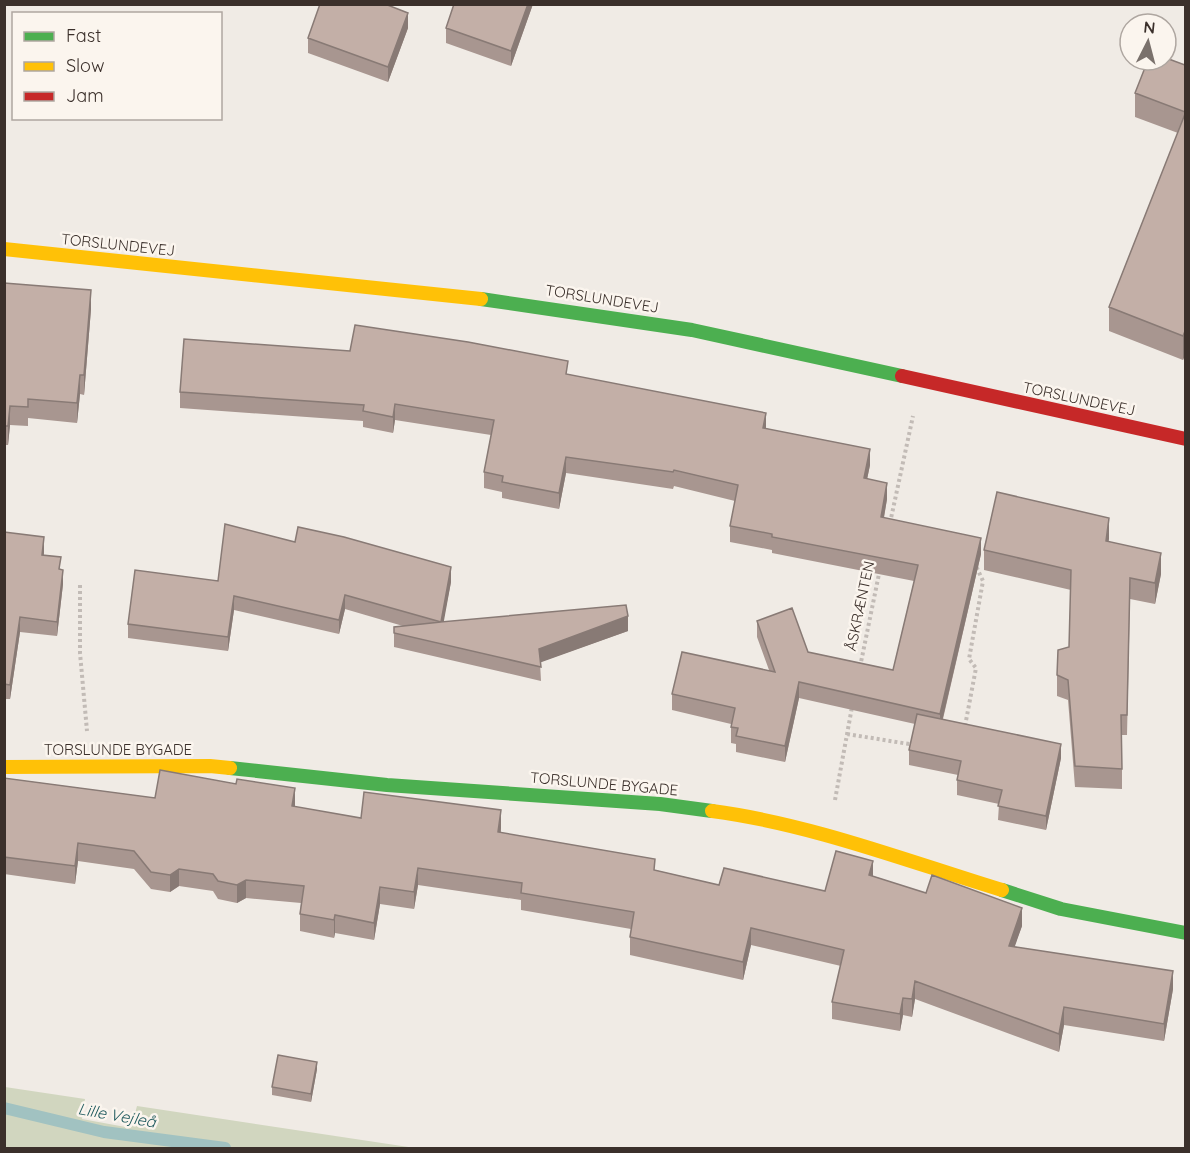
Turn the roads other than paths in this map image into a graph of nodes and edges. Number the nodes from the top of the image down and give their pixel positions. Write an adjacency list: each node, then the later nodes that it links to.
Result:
1 (4, 249): 2 (street, TORSLUNDEVEJ)
2 (1185, 439)
3 (4, 767): 4 (street, TORSLUNDE BYGADE)
4 (1185, 933)

